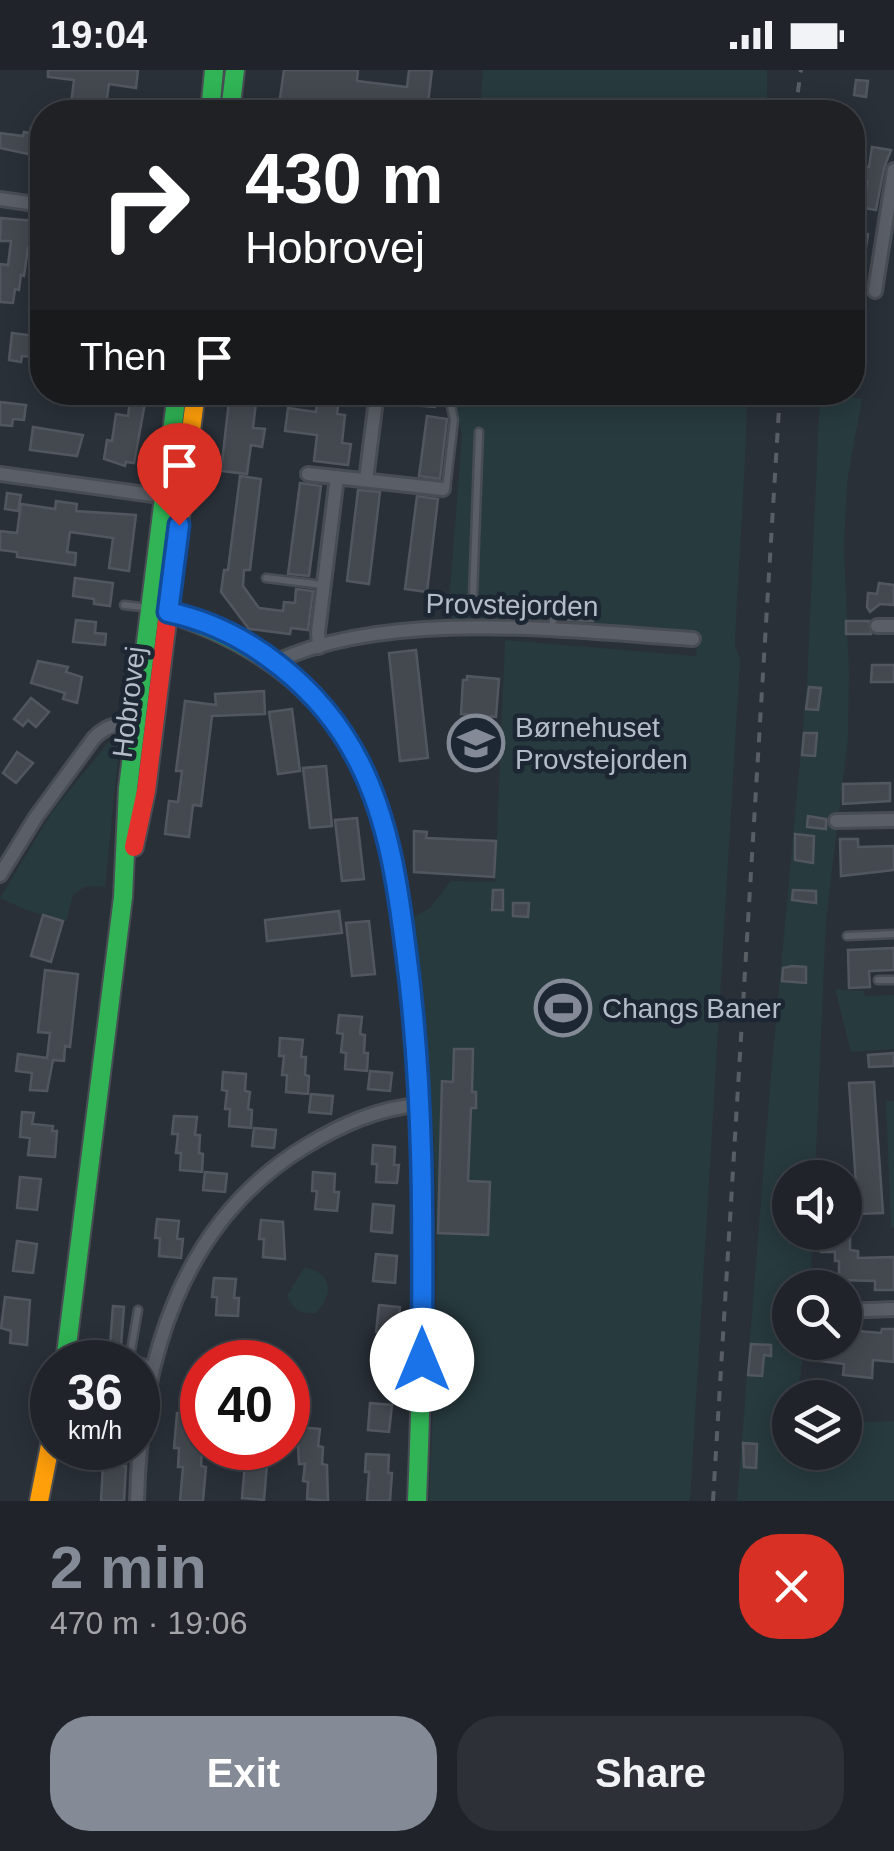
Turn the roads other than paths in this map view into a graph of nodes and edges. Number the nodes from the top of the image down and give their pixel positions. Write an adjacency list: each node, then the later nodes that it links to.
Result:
1 (214, 70): 3 (main road)
2 (236, 70): 4 (main road)
3 (211, 100)
4 (232, 100)
5 (894, 170): 8 (street)
6 (0, 199): 7 (street)
7 (30, 203)
8 (874, 291)
9 (178, 405): 19 (main road, Hobrovej)
10 (193, 405): 19 (main road, Hobrovej)
11 (375, 405): 17 (street)
12 (451, 405): 18 (lane)
13 (479, 432): 26 (lane)
14 (0, 474): 19 (street)
15 (308, 474): 16 (street)
16 (337, 477): 17 (street); 21 (street)
17 (366, 480): 18 (street)
18 (443, 489)
19 (174, 498): 23 (main road, Hobrovej)
20 (266, 578): 21 (lane)
21 (324, 585): 28 (street)
22 (124, 605): 23 (lane)
23 (160, 610): 29 (main road); 30 (main road, Hobrovej)
24 (877, 626): 25 (street)
25 (894, 626)
26 (552, 630): 27 (street, Provstejorden); 28 (street, Provstejorden)
27 (692, 639)
28 (319, 646): 29 (street, Provstejorden)
29 (274, 662): 38 (main road)
30 (146, 724): 33 (street); 42 (main road, Hobrovej)
31 (894, 820): 32 (street)
32 (836, 822)
33 (0, 875)
34 (894, 934): 35 (lane)
35 (846, 936)
36 (878, 980): 37 (lane)
37 (894, 980)
38 (419, 1105): 44 (street); 49 (main road)
39 (894, 1309): 41 (street)
40 (138, 1310): 43 (lane)
41 (862, 1310)
42 (68, 1340)
43 (133, 1340)
44 (160, 1342)
45 (45, 1470): 47 (main road)
46 (139, 1470): 48 (street)
47 (38, 1501)
48 (137, 1501)
49 (417, 1501)

